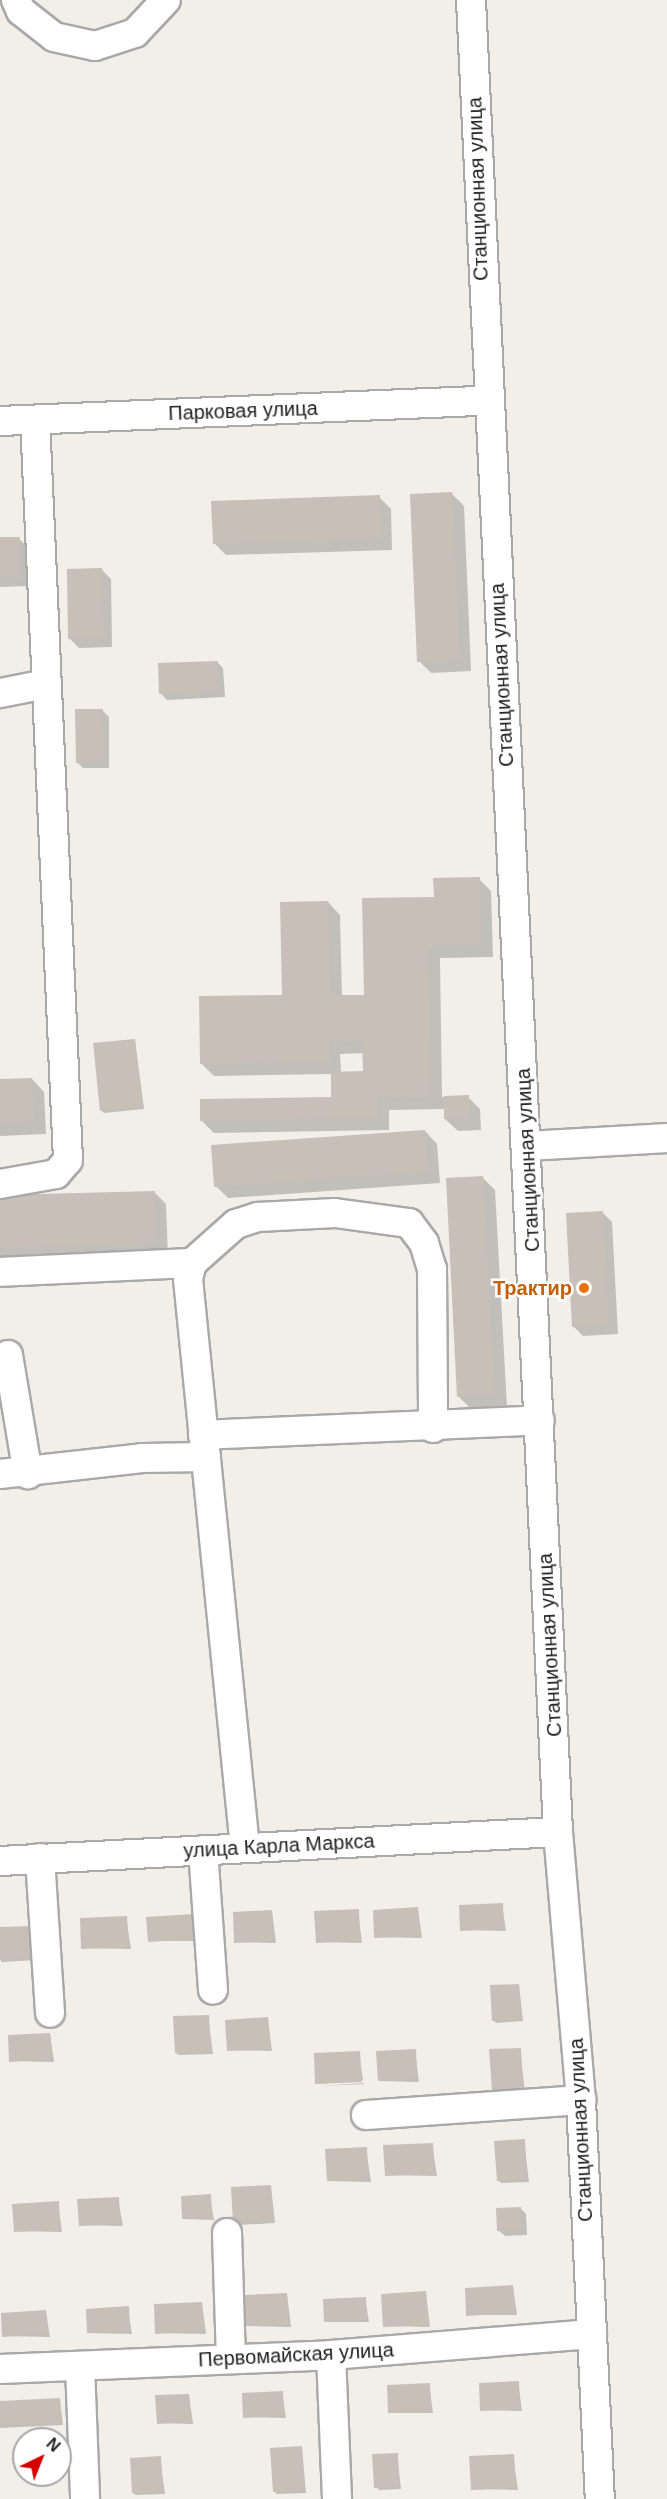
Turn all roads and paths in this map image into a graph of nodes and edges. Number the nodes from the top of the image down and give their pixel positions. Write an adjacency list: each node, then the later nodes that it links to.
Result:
1 (16, 0): 2 (street)
2 (166, 0)
3 (471, 0): 4 (street, Станционная улица)
4 (487, 400): 5 (street, Парковая улица); 10 (street, Станционная улица)
5 (35, 420): 6 (street, Парковая улица); 7 (street)
6 (0, 422)
7 (46, 684): 8 (street); 11 (street)
8 (0, 693)
9 (667, 1138): 10 (street)
10 (528, 1146): 15 (street, Станционная улица)
11 (0, 1184)
12 (192, 1263): 13 (street); 16 (street); 17 (street)
13 (0, 1272)
14 (8, 1355): 19 (street)
15 (540, 1420): 16 (street); 20 (street, Станционная улица)
16 (433, 1428): 17 (street)
17 (205, 1446): 19 (street); 21 (street)
18 (0, 1474): 19 (street)
19 (28, 1474)
20 (558, 1832): 21 (street, улица Карла Маркса); 27 (street, Станционная улица)
21 (244, 1848): 22 (street, улица Карла Маркса)
22 (203, 1850): 23 (street, улица Карла Маркса); 25 (street)
23 (40, 1858): 24 (street, улица Карла Маркса); 26 (street)
24 (0, 1861)
25 (213, 1990)
26 (50, 2013)
27 (581, 2100): 28 (street); 30 (street, Станционная улица)
28 (366, 2115)
29 (227, 2233): 32 (street)
30 (592, 2334): 31 (street, Первомайская улица); 37 (street, Станционная улица)
31 (331, 2355): 32 (street, Первомайская улица); 36 (street)
32 (231, 2359): 33 (street, Первомайская улица)
33 (80, 2366): 34 (street, Первомайская улица); 35 (street)
34 (0, 2369)
35 (85, 2499)
36 (337, 2499)
37 (600, 2499)

